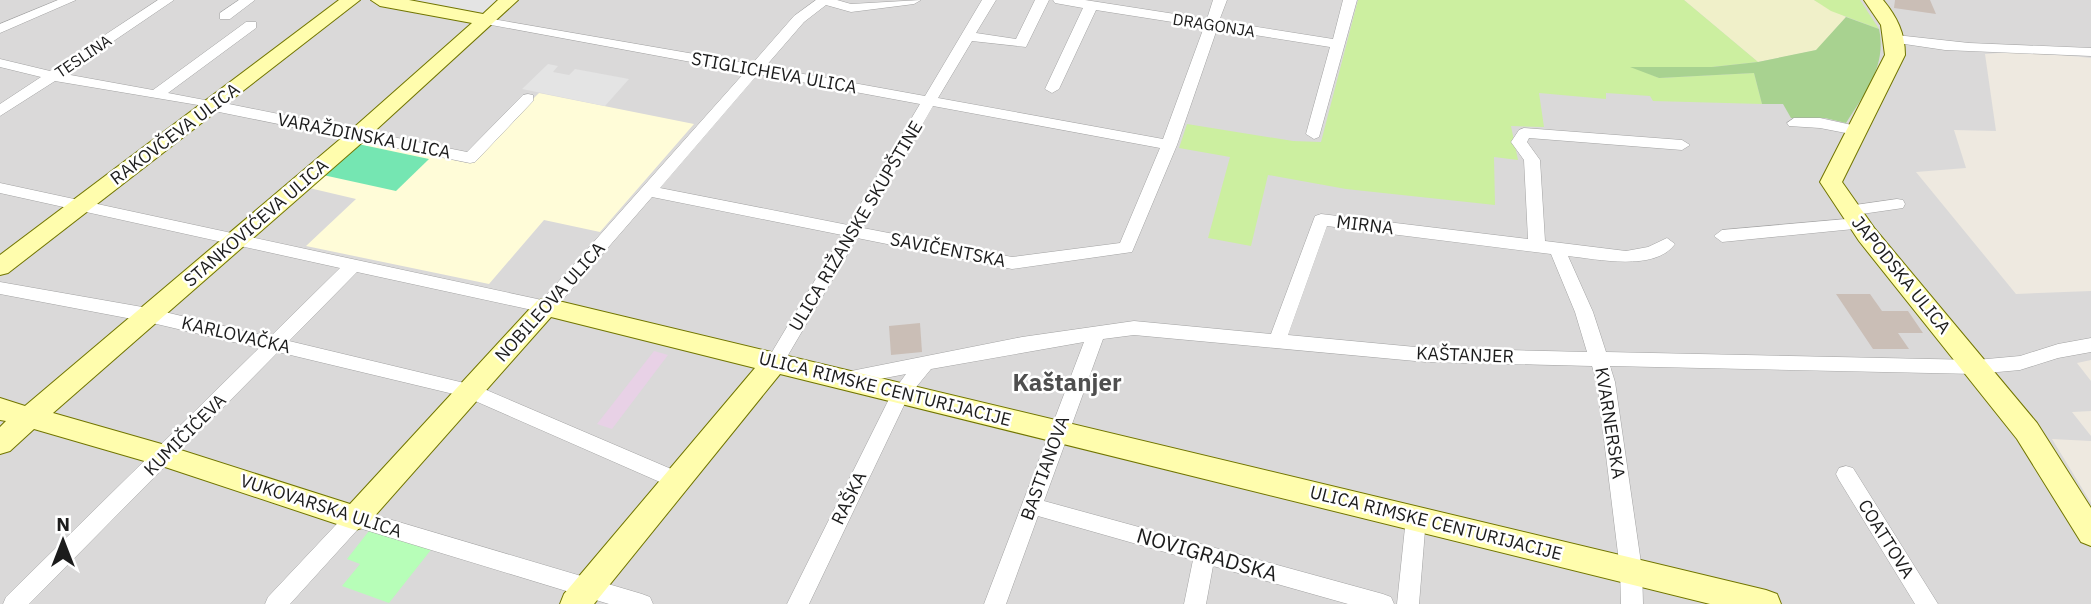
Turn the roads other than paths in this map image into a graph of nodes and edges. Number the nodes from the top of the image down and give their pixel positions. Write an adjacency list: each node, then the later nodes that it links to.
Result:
1 (69, 0): 20 (street)
2 (167, 0): 27 (street, TESLINA)
3 (248, 0): 16 (street)
4 (351, 0): 42 (street, RAKOVČEVA ULICA)
5 (380, 0): 17 (street, STIGLICHEVA ULICA)
6 (509, 0): 17 (street, STANKOVIĆEVA ULICA)
7 (823, 0): 8 (street); 26 (street, NOBILEOVA ULICA)
8 (914, 0)
9 (989, 0): 21 (street, ULICA RIŽANSKE SKUPŠTINE)
10 (1042, 0): 21 (street)
11 (1060, 0): 15 (street, DRAGONJA)
12 (1220, 0): 18 (street)
13 (1350, 0): 23 (street)
14 (1874, 0): 22 (street)
15 (1091, 5): 18 (street, DRAGONJA); 28 (street)
16 (225, 16)
17 (486, 20): 26 (street, STIGLICHEVA ULICA); 36 (street, STANKOVIĆEVA ULICA)
18 (1212, 24): 23 (street, DRAGONJA); 37 (street)
19 (250, 25): 29 (street)
20 (0, 29)
21 (968, 36): 31 (street, ULICA RIŽANSKE SKUPŠTINE)
22 (1896, 39): 24 (street); 34 (street, JAPODSKA ULICA)
23 (1337, 44): 35 (street)
24 (2091, 52)
25 (0, 63): 27 (street, VARAŽDINSKA ULICA)
26 (754, 69): 31 (street, STIGLICHEVA ULICA); 40 (street, NOBILEOVA ULICA)
27 (53, 76): 29 (street, VARAŽDINSKA ULICA); 32 (street, TESLINA)
28 (1052, 89)
29 (155, 95): 36 (street, VARAŽDINSKA ULICA)
30 (528, 98): 36 (street, VARAŽDINSKA ULICA)
31 (929, 101): 37 (street, STIGLICHEVA ULICA); 44 (street, ULICA RIŽANSKE SKUPŠTINE)
32 (0, 111)
33 (1794, 123): 34 (street)
34 (1856, 130): 43 (street, JAPODSKA ULICA)
35 (1314, 134)
36 (358, 135): 46 (street, STANKOVIĆEVA ULICA)
37 (1169, 145): 44 (street, SAVIČENTSKA)
38 (1682, 145): 48 (street)
39 (0, 188): 42 (street, ULICA RIMSKE CENTURIJACIJE)
40 (648, 191): 44 (street, SAVIČENTSKA); 53 (street, NOBILEOVA ULICA)
41 (1897, 204): 43 (street)
42 (80, 206): 46 (street, ULICA RIMSKE CENTURIJACIJE); 51 (street, RAKOVČEVA ULICA)
43 (1853, 217): 45 (street); 62 (street, JAPODSKA ULICA)
44 (853, 231): 60 (street, ULICA RIŽANSKE SKUPŠTINE)
45 (1722, 236)
46 (236, 240): 50 (street, ULICA RIMSKE CENTURIJACIJE); 54 (street, STANKOVIĆEVA ULICA)
47 (1667, 244): 49 (street, MIRNA)
48 (1537, 246): 49 (street, MIRNA); 56 (street, MIRNA)
49 (1557, 249): 59 (street, KVARNERSKA)
50 (354, 265): 53 (street, ULICA RIMSKE CENTURIJACIJE); 57 (street, KUMIČIĆEVA)
51 (0, 267)
52 (0, 288): 54 (street, KARLOVAČKA)
53 (547, 307): 60 (street, ULICA RIMSKE CENTURIJACIJE); 64 (street, NOBILEOVA ULICA)
54 (148, 315): 57 (street, KARLOVAČKA); 67 (street, STANKOVIĆEVA ULICA)
55 (1097, 332): 56 (street, KAŠTANJER); 61 (street, KAŠTANJER); 68 (street, BASTIANOVA)
56 (1277, 341): 59 (street, KAŠTANJER)
57 (276, 344): 64 (street, KARLOVAČKA); 70 (street, KUMIČIĆEVA)
58 (2091, 345): 62 (street, KAŠTANJER)
59 (1600, 357): 62 (street, KAŠTANJER); 78 (street, KVARNERSKA)
60 (775, 362): 63 (street, ULICA RIMSKE CENTURIJACIJE); 72 (street, ULICA RIŽANSKE SKUPŠTINE)
61 (926, 362): 63 (street, KAŠTANJER); 65 (street, RAŠKA)
62 (1976, 367): 76 (street, JAPODSKA ULICA)
63 (843, 379): 65 (street, ULICA RIMSKE CENTURIJACIJE)
64 (470, 391): 72 (street, KARLOVAČKA); 74 (street, NOBILEOVA ULICA)
65 (901, 393): 68 (street, ULICA RIMSKE CENTURIJACIJE); 83 (street, RAŠKA)
66 (0, 409): 67 (street, VUKOVARSKA ULICA)
67 (29, 418): 69 (street, STANKOVIĆEVA ULICA); 70 (street, VUKOVARSKA ULICA)
68 (1058, 431): 73 (street, BASTIANOVA); 75 (street, ULICA RIMSKE CENTURIJACIJE)
69 (0, 443)
70 (165, 456): 74 (street, VUKOVARSKA ULICA); 80 (street, KUMIČIĆEVA)
71 (1846, 474): 90 (street, COATTOVA)
72 (676, 480): 79 (street, ULICA RIŽANSKE SKUPŠTINE)
73 (1032, 506): 77 (street, NOVIGRADSKA); 84 (street, BASTIANOVA)
74 (355, 518): 79 (street, VUKOVARSKA ULICA); 81 (street, NOBILEOVA ULICA)
75 (1416, 518): 78 (street, ULICA RIMSKE CENTURIJACIJE); 87 (street)
76 (2087, 528)
77 (1205, 554): 85 (street); 86 (street, NOVIGRADSKA)
78 (1630, 570): 88 (street, KVARNERSKA); 89 (street, ULICA RIMSKE CENTURIJACIJE)
79 (582, 596): 82 (street, VUKOVARSKA ULICA)
80 (15, 604)
81 (276, 604)
82 (642, 604)
83 (798, 604)
84 (995, 604)
85 (1195, 604)
86 (1383, 604)
87 (1409, 604)
88 (1632, 604)
89 (1766, 604)
90 (1927, 604)

